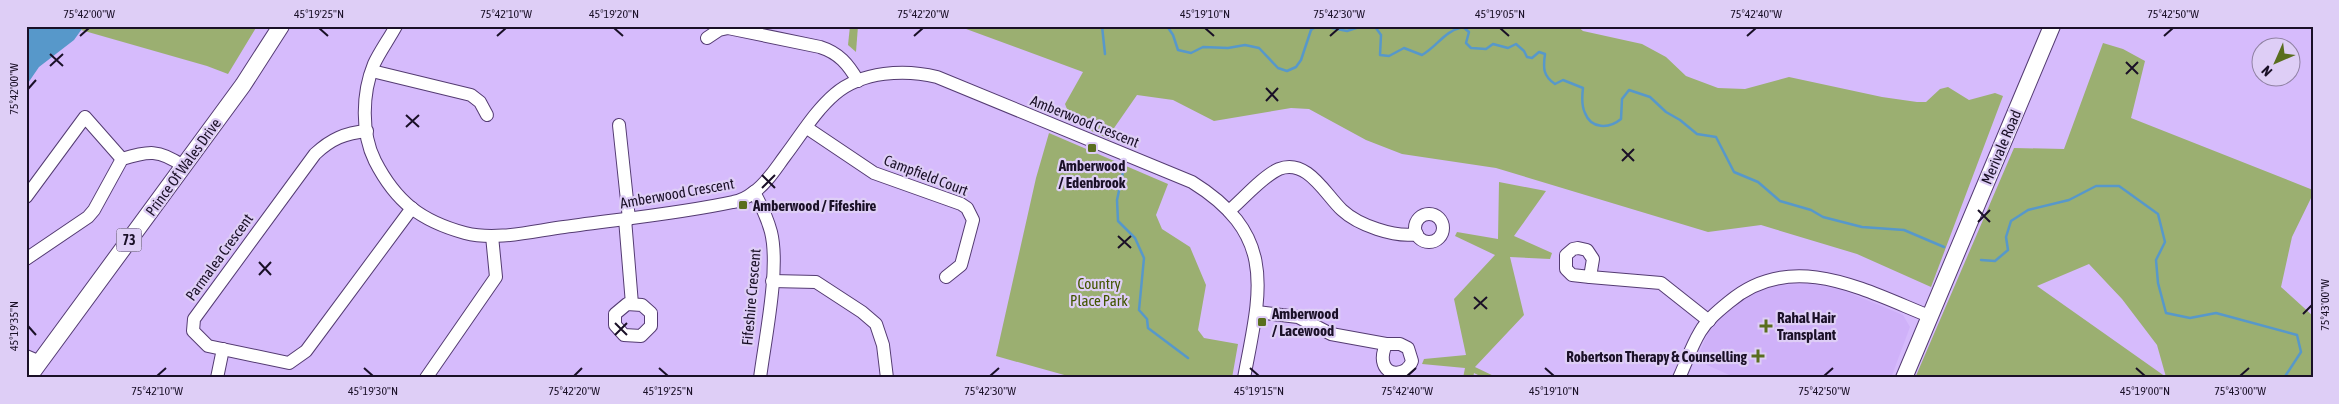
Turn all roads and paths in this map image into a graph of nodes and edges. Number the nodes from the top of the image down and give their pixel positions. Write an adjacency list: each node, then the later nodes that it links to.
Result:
1 (281, 26): 12 (main road, Prince Of Wales Drive / 73)
2 (396, 26): 5 (street, Amberwood Crescent)
3 (2052, 26): 26 (main road, Merivale Road)
4 (707, 38): 6 (street)
5 (372, 71): 7 (street); 10 (street, Amberwood Crescent)
6 (858, 82): 9 (street, Amberwood Crescent); 16 (street, Amberwood Crescent)
7 (487, 115)
8 (619, 125): 17 (street)
9 (807, 128): 13 (street, Amberwood Crescent); 22 (street, Campfield Court)
10 (367, 131): 15 (street, Amberwood Crescent); 29 (street, Parmalea Crescent)
11 (122, 159): 12 (street); 14 (street); 20 (street)
12 (183, 166): 30 (main road, Prince Of Wales Drive / 73)
13 (754, 192): 17 (street, Amberwood Crescent); 23 (street, Fifeshire Crescent)
14 (26, 197)
15 (412, 208): 19 (street, Amberwood Crescent); 29 (street, Parmalea Crescent)
16 (1229, 211): 18 (street); 25 (street, Amberwood Crescent)
17 (627, 219): 19 (street, Amberwood Crescent); 24 (street)
18 (1416, 234)
19 (492, 236): 33 (street)
20 (26, 259)
21 (1590, 277): 27 (street)
22 (946, 278)
23 (772, 282): 34 (street, Fifeshire Crescent); 35 (street)
24 (632, 304)
25 (1256, 312): 28 (street); 36 (street, Amberwood Crescent)
26 (1929, 316): 27 (street); 38 (main road, Merivale Road)
27 (1709, 321): 37 (street)
28 (1386, 344)
29 (223, 349): 32 (street)
30 (33, 359): 31 (main road, Prince Of Wales Drive / 73)
31 (28, 378)
32 (217, 378)
33 (426, 378)
34 (760, 378)
35 (887, 378)
36 (1244, 378)
37 (1679, 378)
38 (1904, 378)

